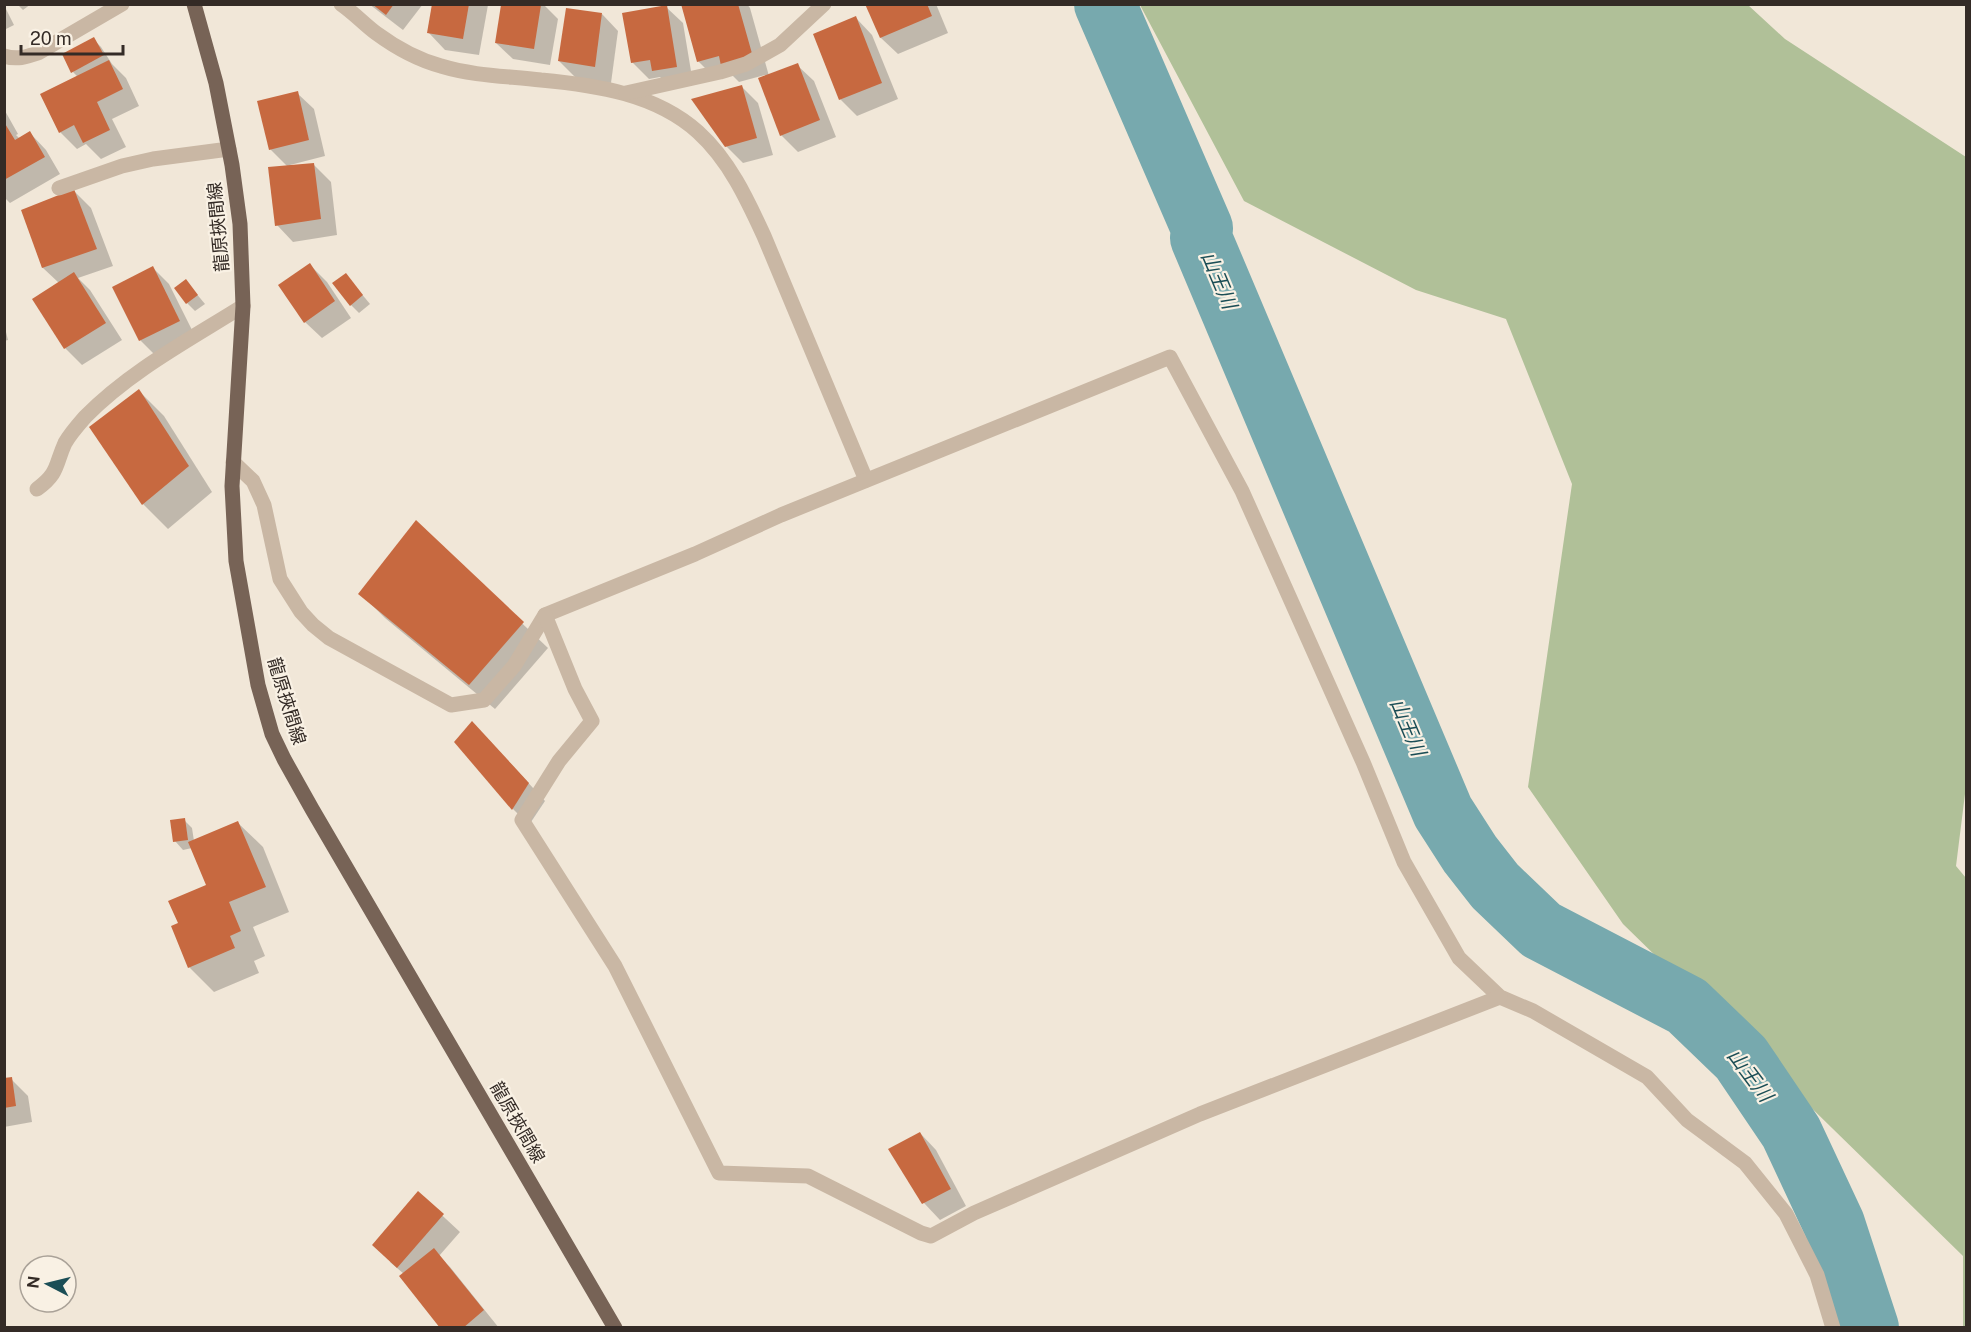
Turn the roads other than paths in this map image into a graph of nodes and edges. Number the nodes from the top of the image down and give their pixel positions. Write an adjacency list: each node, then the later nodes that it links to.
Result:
1 (122, 4): 5 (street)
2 (194, 4): 7 (main road, 龍原挾間線)
3 (341, 4): 6 (street)
4 (824, 4): 6 (street)
5 (4, 56)
6 (623, 93): 11 (street)
7 (229, 149): 8 (street); 9 (main road, 龍原挾間線)
8 (59, 188)
9 (243, 306): 10 (main road, 龍原挾間線); 12 (street)
10 (233, 462): 13 (street); 15 (main road, 龍原挾間線)
11 (866, 480): 13 (street); 14 (street)
12 (37, 489)
13 (545, 615): 14 (street)
14 (1500, 997): 16 (street)
15 (615, 1328)
16 (1833, 1328)

